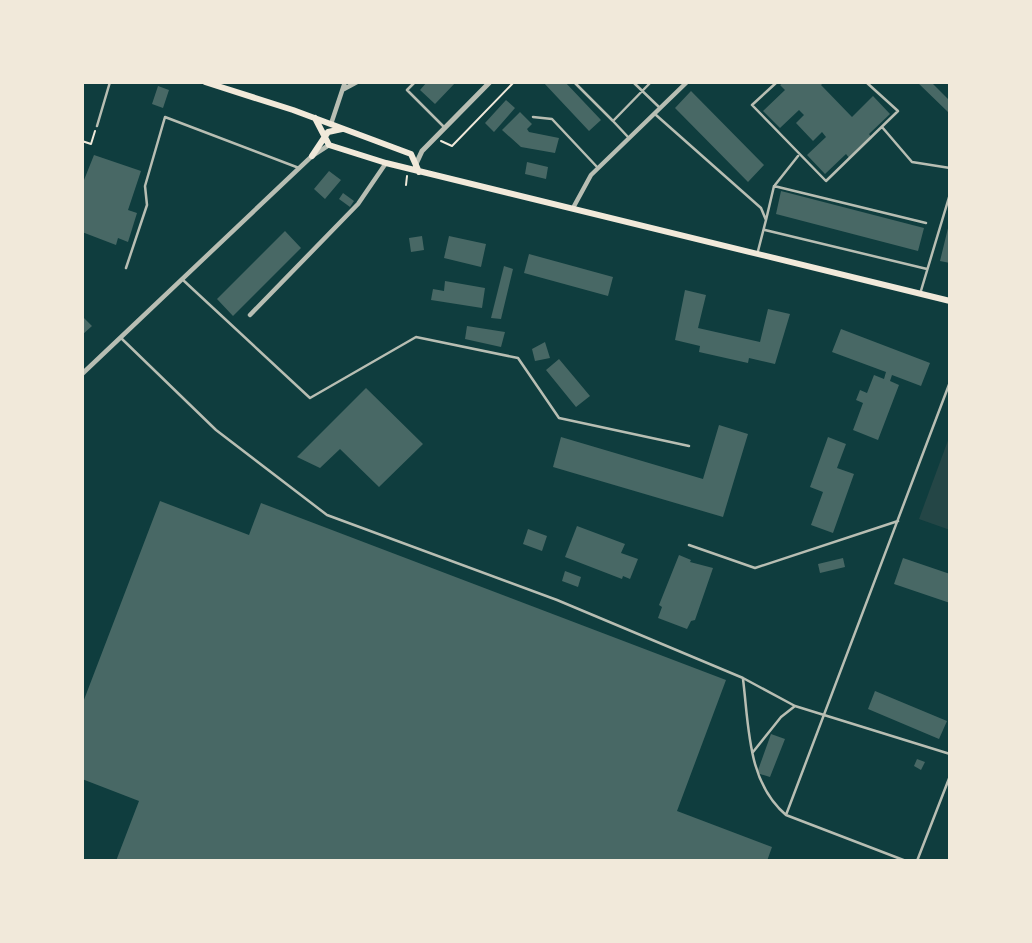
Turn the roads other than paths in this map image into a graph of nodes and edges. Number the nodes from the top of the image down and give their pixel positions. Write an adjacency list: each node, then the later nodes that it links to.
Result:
1 (110, 82): 21 (lane)
2 (205, 82): 18 (main road)
3 (345, 82): 13 (street)
4 (357, 82): 13 (street)
5 (415, 82): 24 (lane)
6 (490, 82): 24 (street)
7 (574, 82): 19 (lane)
8 (632, 82): 14 (lane)
9 (651, 82): 14 (lane)
10 (687, 82): 15 (street)
11 (777, 82): 28 (lane)
12 (866, 82): 22 (lane)
13 (344, 89): 20 (street)
14 (642, 91): 15 (lane); 19 (lane)
15 (660, 108): 16 (street)
16 (654, 113): 25 (street); 37 (lane)
17 (533, 117): 31 (lane)
18 (316, 118): 20 (main road); 26 (main road)
19 (612, 121): 25 (lane)
20 (331, 124): 23 (main road)
21 (97, 126)
22 (882, 127): 28 (lane); 32 (lane)
23 (344, 129): 27 (main road); 33 (main road)
24 (446, 130): 33 (street)
25 (629, 138): 31 (street)
26 (329, 145): 27 (street); 29 (main road)
27 (312, 156): 30 (street)
28 (798, 156): 34 (lane)
29 (386, 163): 33 (main road); 46 (street)
30 (299, 168): 41 (lane); 43 (street)
31 (598, 168): 36 (street)
32 (950, 168)
33 (415, 169): 36 (main road)
34 (773, 188): 37 (lane); 38 (lane)
35 (950, 194): 42 (lane)
36 (573, 209): 40 (main road)
37 (766, 220): 39 (lane)
38 (926, 223)
39 (765, 230): 40 (lane); 42 (lane)
40 (757, 254): 44 (main road)
41 (126, 268)
42 (928, 269): 44 (lane)
43 (183, 280): 47 (street); 50 (lane)
44 (920, 294): 45 (main road)
45 (950, 301)
46 (250, 315)
47 (121, 338): 48 (street); 53 (lane)
48 (83, 371)
49 (950, 382): 51 (lane)
50 (689, 446)
51 (899, 521): 52 (lane); 55 (lane)
52 (689, 545)
53 (743, 678): 54 (lane); 56 (lane)
54 (795, 706): 55 (lane); 56 (lane)
55 (825, 714): 57 (lane); 59 (lane)
56 (753, 752): 59 (lane)
57 (950, 754)
58 (950, 776): 61 (lane)
59 (786, 815): 60 (lane)
60 (906, 861)
61 (917, 861)

